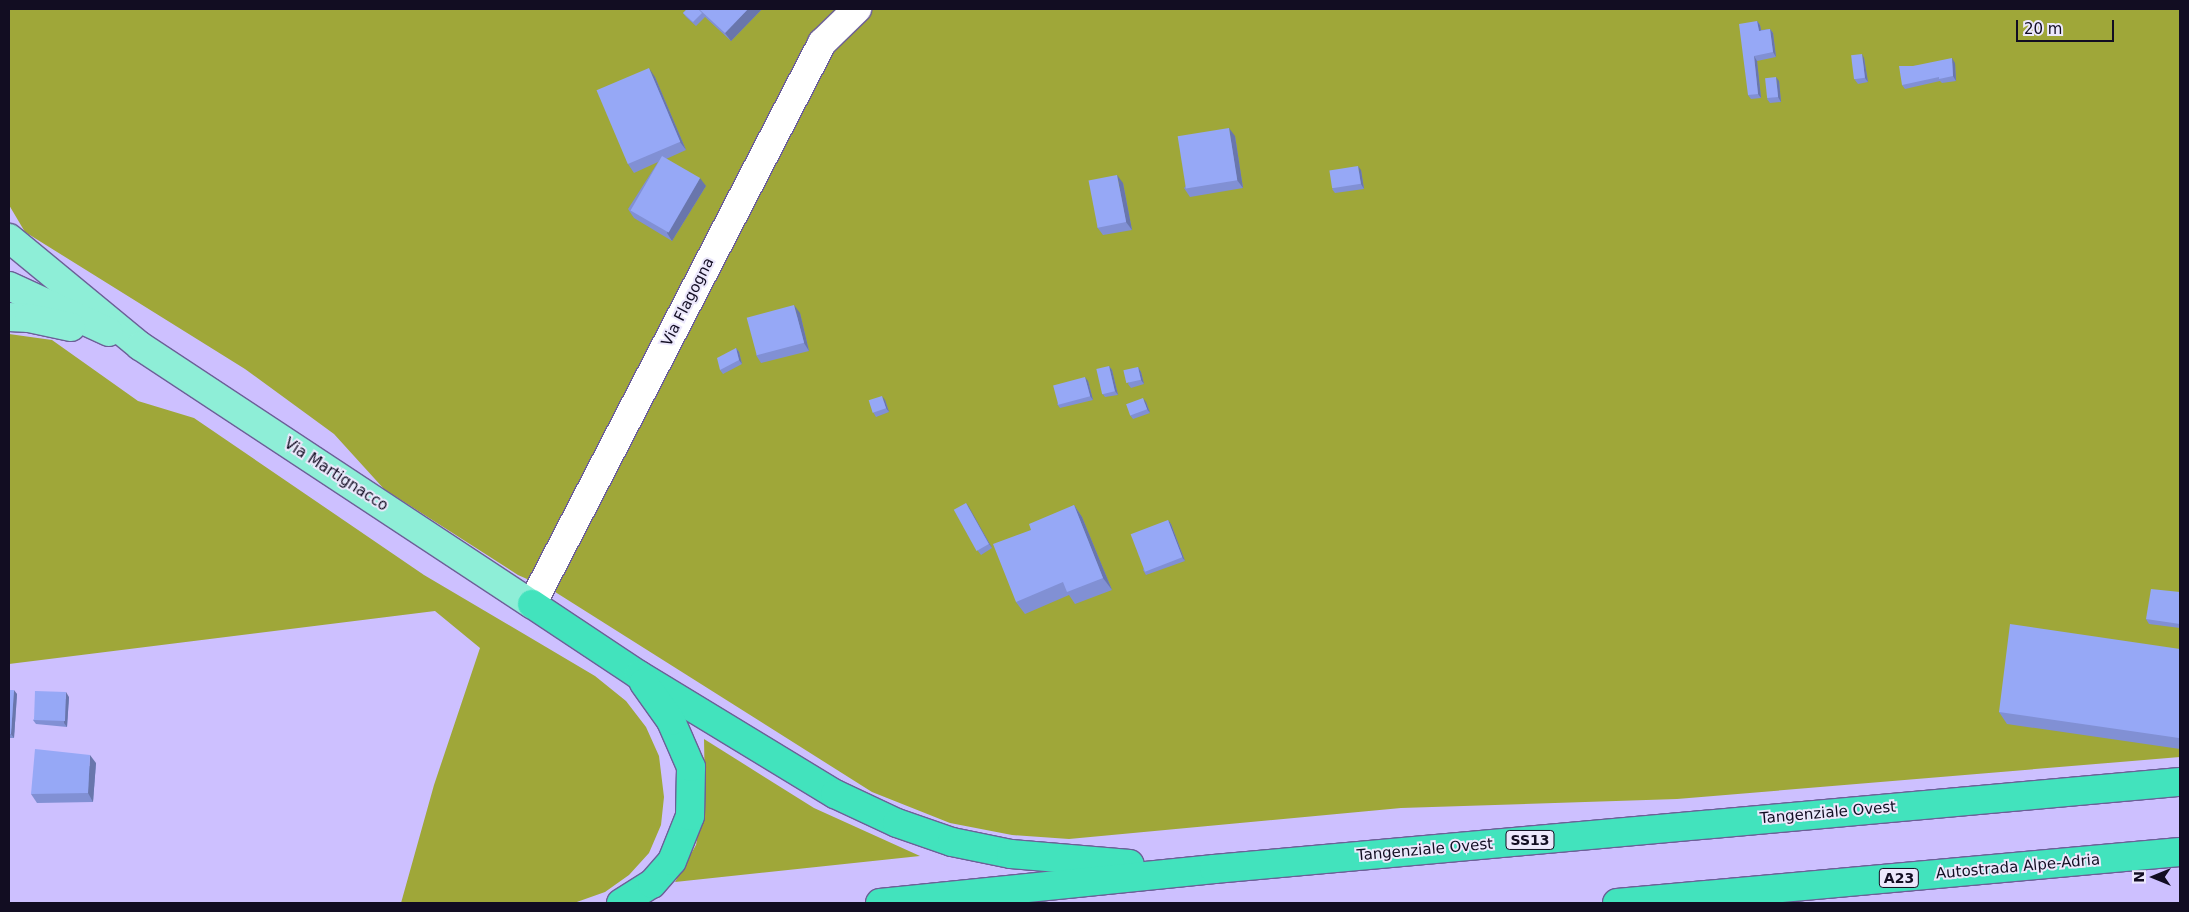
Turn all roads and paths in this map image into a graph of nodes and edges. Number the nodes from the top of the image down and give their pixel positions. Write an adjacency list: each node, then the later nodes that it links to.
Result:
1 (858, 9): 6 (street, Via Flagogna)
2 (12, 237): 5 (main road, Via Martignacco)
3 (9, 286): 5 (main road, Via Martignacco)
4 (9, 317): 5 (main road, Via Martignacco)
5 (140, 346): 6 (main road, Via Martignacco)
6 (532, 604): 7 (highway)
7 (639, 675): 10 (highway); 11 (highway)
8 (2180, 782): 10 (highway, Tangenziale Ovest / SS13)
9 (2180, 852): 13 (highway, Autostrada Alpe-Adria / A23)
10 (1214, 869): 12 (highway, Tangenziale Ovest / SS13)
11 (621, 903)
12 (880, 903)
13 (1617, 903)

